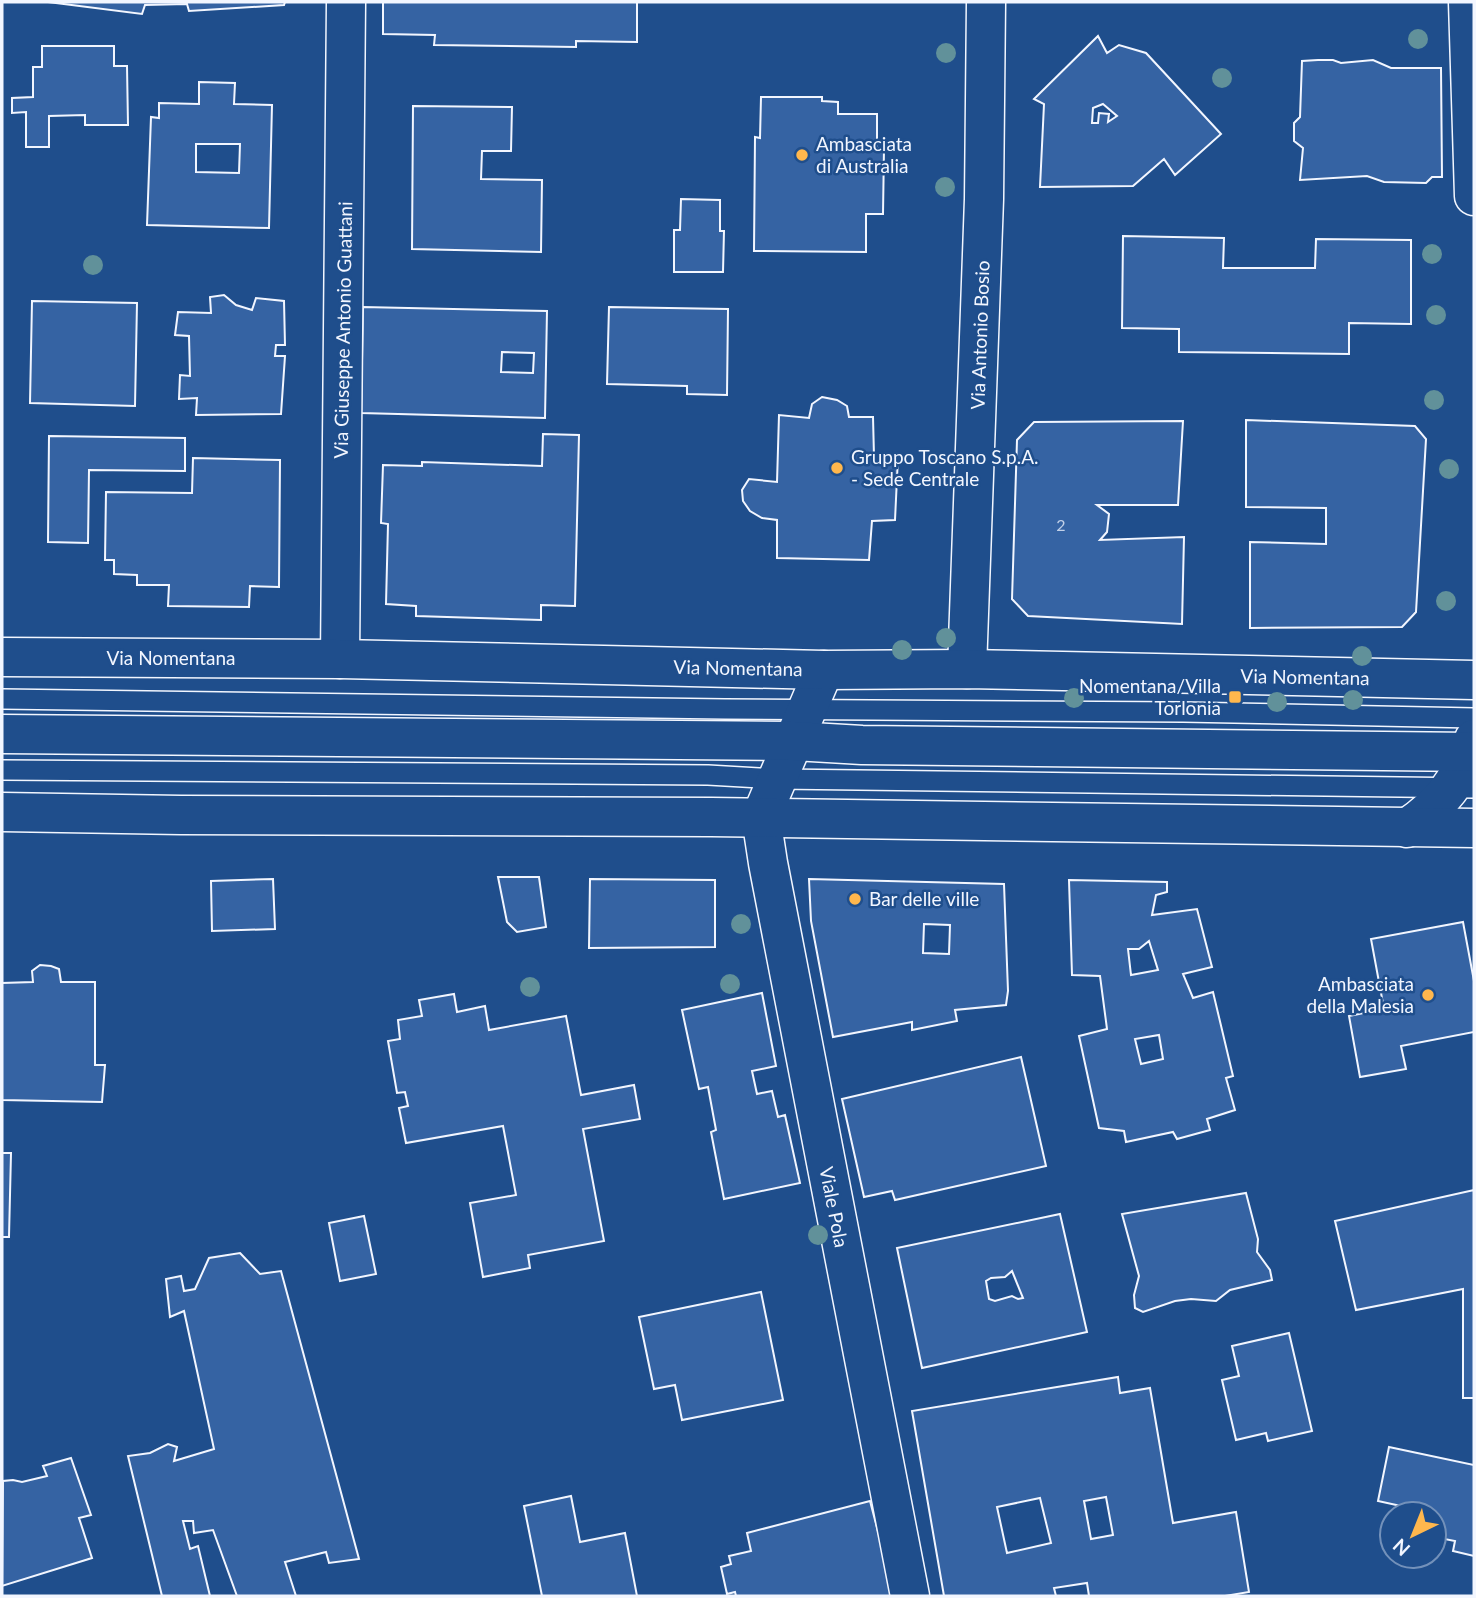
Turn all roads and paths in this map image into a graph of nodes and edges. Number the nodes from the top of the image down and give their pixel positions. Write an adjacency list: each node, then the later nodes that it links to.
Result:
1 (346, 2): 6 (street, Via Giuseppe Antonio Guattani)
2 (986, 2): 7 (street, Via Antonio Bosio)
3 (1468, 2): 4 (street)
4 (1474, 196)
5 (2, 657): 6 (street, Via Nomentana)
6 (340, 659): 8 (street, Via Nomentana)
7 (967, 669): 8 (street, Via Nomentana); 9 (street, Via Nomentana)
8 (824, 670): 11 (street)
9 (1474, 680)
10 (2, 699): 11 (lane)
11 (801, 725): 12 (street); 13 (street); 15 (street)
12 (2, 734)
13 (1469, 756): 15 (lane); 18 (street)
14 (2, 770): 15 (lane)
15 (778, 779): 17 (street)
16 (2, 812): 17 (street)
17 (761, 817): 18 (street); 20 (street, Viale Pola)
18 (1407, 828): 19 (street)
19 (1474, 828)
20 (910, 1596)

